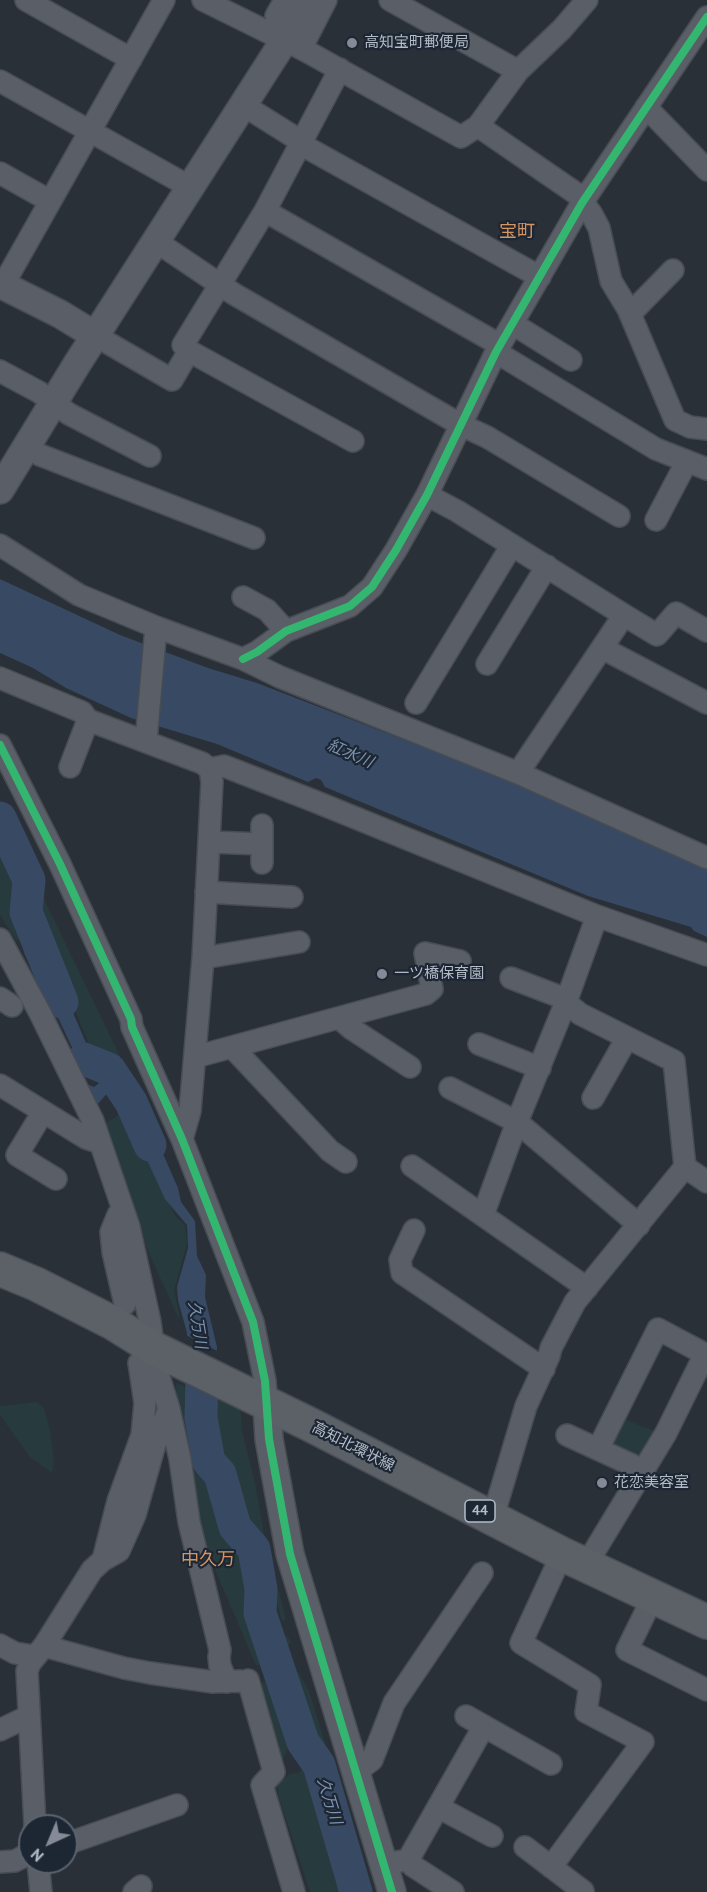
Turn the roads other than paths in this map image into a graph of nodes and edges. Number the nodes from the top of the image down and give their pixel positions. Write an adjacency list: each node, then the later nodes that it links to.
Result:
1 (26, 0): 11 (street)
2 (164, 0): 11 (street)
3 (203, 0): 10 (street)
4 (285, 0): 10 (street)
5 (306, 0): 10 (street)
6 (327, 0): 10 (street)
7 (390, 0): 13 (street)
8 (579, 2): 13 (street)
9 (707, 16): 16 (street)
10 (284, 41): 12 (street); 15 (street)
11 (131, 58): 18 (street)
12 (340, 69): 17 (street); 19 (street)
13 (518, 71): 17 (street)
14 (0, 81): 18 (street)
15 (243, 105): 19 (street); 22 (street)
16 (646, 107): 20 (street); 24 (street)
17 (478, 126): 24 (street)
18 (89, 131): 22 (street); 23 (street)
19 (301, 143): 25 (street); 28 (street)
20 (707, 170)
21 (0, 173): 23 (street)
22 (190, 187): 26 (street)
23 (50, 201): 30 (street)
24 (582, 203): 28 (street); 31 (street)
25 (265, 211): 29 (street); 34 (street)
26 (156, 242): 29 (street); 33 (street)
27 (673, 270): 31 (street)
28 (540, 277): 32 (street)
29 (220, 283): 35 (street); 39 (street)
30 (1, 284): 33 (street)
31 (630, 314): 40 (street)
32 (513, 324): 34 (street); 36 (street)
33 (96, 336): 35 (street); 38 (street)
34 (498, 348): 39 (street); 44 (street)
35 (189, 351): 41 (street)
36 (571, 360)
37 (0, 371): 38 (street)
38 (55, 403): 42 (street); 43 (street)
39 (461, 425): 47 (street); 48 (street)
40 (707, 429)
41 (353, 441)
42 (27, 447): 46 (street); 50 (street)
43 (150, 456)
44 (687, 461): 45 (street); 49 (street)
45 (707, 469)
46 (0, 490)
47 (427, 495): 52 (street); 56 (street)
48 (619, 516)
49 (656, 520)
50 (254, 538)
51 (0, 545): 58 (street)
52 (512, 545): 53 (street); 63 (street)
53 (547, 566): 55 (street); 61 (street)
54 (243, 597): 56 (street)
55 (624, 615): 57 (street); 59 (street)
56 (286, 631): 60 (street)
57 (707, 631)
58 (156, 637): 60 (street); 66 (street)
59 (602, 648): 64 (street); 70 (street)
60 (243, 659): 70 (street)
61 (487, 664)
62 (0, 678): 65 (street)
63 (416, 703)
64 (707, 703)
65 (87, 720): 66 (street); 68 (street)
66 (147, 736): 69 (street)
67 (0, 745): 96 (street)
68 (70, 767)
69 (210, 769): 71 (street); 76 (street)
70 (518, 773): 73 (street)
71 (210, 842): 72 (street); 74 (street)
72 (262, 844)
73 (707, 858)
74 (206, 892): 75 (street); 80 (street)
75 (292, 897)
76 (597, 916): 79 (street); 83 (street)
77 (0, 939): 97 (street)
78 (299, 942): 80 (street)
79 (707, 955)
80 (203, 958): 88 (street)
81 (460, 961): 84 (street)
82 (511, 978): 83 (street)
83 (566, 1002): 85 (street); 90 (street)
84 (339, 1018): 87 (street); 89 (street)
85 (627, 1038): 93 (street); 100 (street)
86 (478, 1044): 90 (street)
87 (232, 1047): 88 (street); 98 (street)
88 (195, 1057): 96 (street)
89 (410, 1067)
90 (540, 1068): 95 (street)
91 (0, 1085): 94 (street)
92 (450, 1088): 95 (street)
93 (594, 1098)
94 (44, 1112): 97 (street); 101 (street)
95 (518, 1122): 104 (street); 105 (street)
96 (182, 1139): 112 (street)
97 (98, 1142): 103 (street)
98 (346, 1162)
99 (412, 1166): 104 (street)
100 (685, 1167): 102 (street); 105 (street)
101 (56, 1179)
102 (707, 1182)
103 (123, 1209): 109 (street); 110 (street)
104 (483, 1215): 108 (street)
105 (639, 1225): 108 (street)
106 (414, 1230): 111 (street)
107 (0, 1269): 110 (main road, 高知北環状線 / 44)
108 (587, 1288): 111 (street)
109 (125, 1304)
110 (154, 1356): 112 (main road, 高知北環状線 / 44); 113 (street); 119 (street)
111 (544, 1369): 117 (street)
112 (261, 1402): 117 (main road, 高知北環状線 / 44); 130 (street)
113 (169, 1408): 119 (street); 125 (street)
114 (567, 1435): 115 (street)
115 (598, 1449): 116 (street); 116 (street)
116 (643, 1470): 118 (street)
117 (493, 1517): 118 (main road, 高知北環状線 / 44)
118 (574, 1559): 121 (main road, 高知北環状線 / 44); 140 (street)
119 (103, 1560): 124 (street)
120 (482, 1573): 130 (street)
121 (652, 1597): 122 (main road, 高知北環状線 / 44); 126 (street)
122 (707, 1622)
123 (0, 1645): 124 (street)
124 (39, 1651): 125 (street); 127 (street)
125 (244, 1680): 144 (street)
126 (707, 1689)
127 (29, 1716): 128 (street); 133 (street)
128 (0, 1730)
129 (551, 1764): 132 (street)
130 (356, 1772): 139 (street)
131 (177, 1805): 135 (street)
132 (438, 1807): 134 (street); 139 (street)
133 (33, 1814)
134 (492, 1836)
135 (78, 1840)
136 (525, 1847): 140 (street)
137 (18, 1859): 138 (street)
138 (0, 1862)
139 (395, 1862): 145 (street); 146 (street)
140 (551, 1867): 142 (street)
141 (39, 1874): 143 (street)
142 (583, 1891)
143 (41, 1892)
144 (294, 1892)
145 (392, 1892)
146 (453, 1892)

